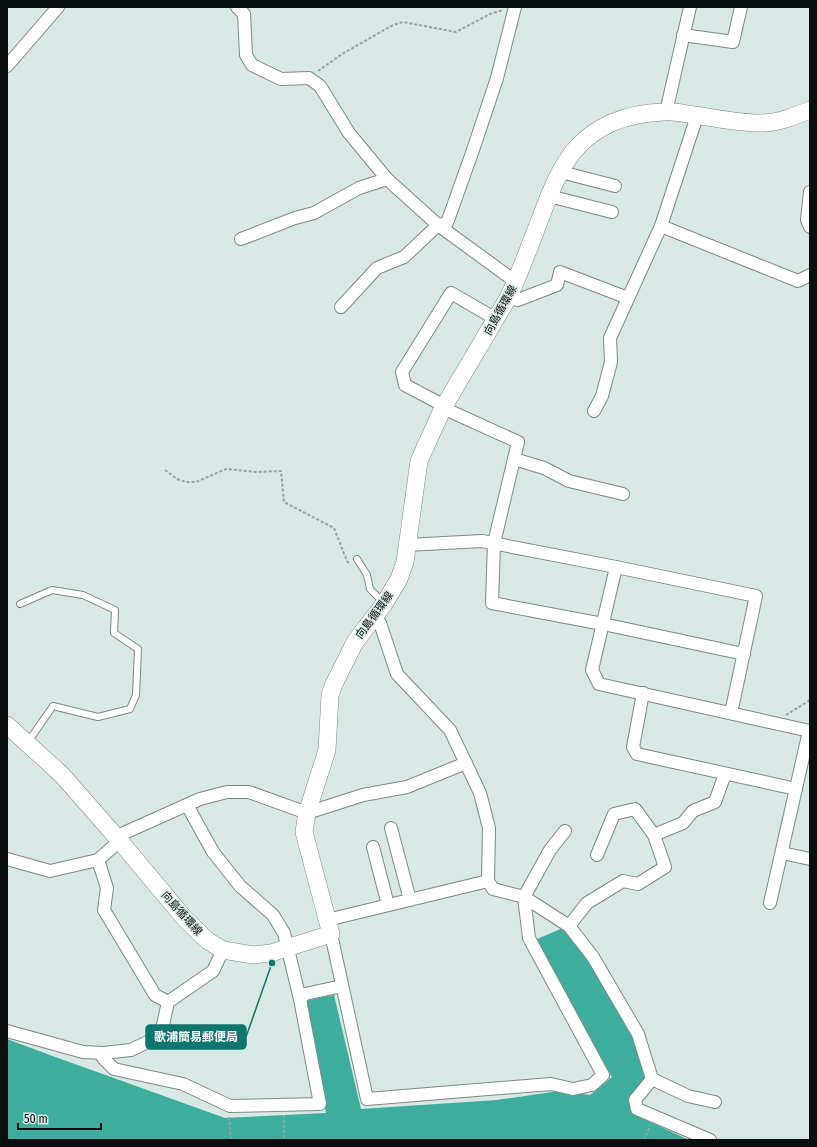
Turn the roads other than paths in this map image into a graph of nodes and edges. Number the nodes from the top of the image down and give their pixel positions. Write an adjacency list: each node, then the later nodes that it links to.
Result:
1 (58, 7): 7 (street)
2 (237, 7): 12 (street)
3 (690, 7): 6 (street)
4 (741, 7): 6 (street)
5 (510, 8): 17 (street)
6 (683, 35): 9 (street)
7 (7, 66)
8 (810, 110): 10 (main road, 向島循環線)
9 (666, 112): 10 (main road, 向島循環線); 11 (main road, 向島循環線)
10 (697, 116): 18 (street)
11 (561, 172): 13 (street); 15 (main road, 向島循環線)
12 (386, 179): 17 (street); 20 (street)
13 (615, 186)
14 (810, 192): 19 (street)
15 (549, 196): 16 (street); 22 (main road, 向島循環線)
16 (612, 212)
17 (438, 225): 22 (street); 25 (street)
18 (661, 226): 21 (street); 24 (street)
19 (810, 227)
20 (241, 239)
21 (810, 275)
22 (516, 282): 23 (main road, 向島循環線)
23 (508, 298): 24 (street); 26 (main road, 向島循環線)
24 (628, 298): 28 (street)
25 (341, 307)
26 (496, 319): 27 (main road, 向島循環線); 27 (street)
27 (443, 408): 29 (street); 32 (main road, 向島循環線)
28 (594, 411)
29 (514, 459): 30 (street); 31 (street)
30 (623, 494)
31 (494, 543): 32 (street); 34 (street); 37 (street)
32 (407, 545): 36 (main road, 向島循環線)
33 (357, 559): 36 (lane)
34 (616, 567): 37 (street); 38 (street)
35 (20, 604): 43 (lane)
36 (379, 609): 44 (street); 48 (main road, 向島循環線)
37 (603, 624): 38 (street); 39 (street)
38 (744, 654): 40 (street)
39 (643, 693): 40 (street); 45 (street)
40 (731, 713): 42 (street)
41 (7, 725): 43 (main road, 向島循環線)
42 (810, 731): 46 (street)
43 (28, 744): 52 (main road, 向島循環線)
44 (466, 763): 48 (street); 59 (street)
45 (725, 774): 46 (street); 51 (street)
46 (796, 789): 54 (street)
47 (187, 805): 48 (street); 52 (street); 66 (street)
48 (307, 812): 65 (main road, 向島循環線)
49 (392, 828): 61 (street)
50 (565, 831): 60 (street)
51 (654, 835): 55 (street); 64 (street)
52 (119, 840): 58 (street); 67 (main road, 向島循環線)
53 (373, 847): 63 (street)
54 (782, 853): 57 (street); 62 (street)
55 (597, 855)
56 (7, 859): 58 (street)
57 (810, 859)
58 (98, 860): 70 (street)
59 (488, 880): 60 (street); 61 (street)
60 (524, 897): 64 (street); 68 (street)
61 (410, 900): 63 (street)
62 (770, 903)
63 (388, 905): 65 (street)
64 (569, 926): 73 (street)
65 (329, 927): 66 (main road, 向島循環線); 68 (street)
66 (288, 947): 67 (main road, 向島循環線); 69 (street)
67 (223, 950): 70 (street)
68 (342, 986): 69 (street)
69 (300, 1000): 72 (street)
70 (168, 1002): 72 (street)
71 (7, 1031): 72 (street)
72 (103, 1053)
73 (652, 1079): 74 (street); 75 (street)
74 (715, 1102)
75 (710, 1140)

